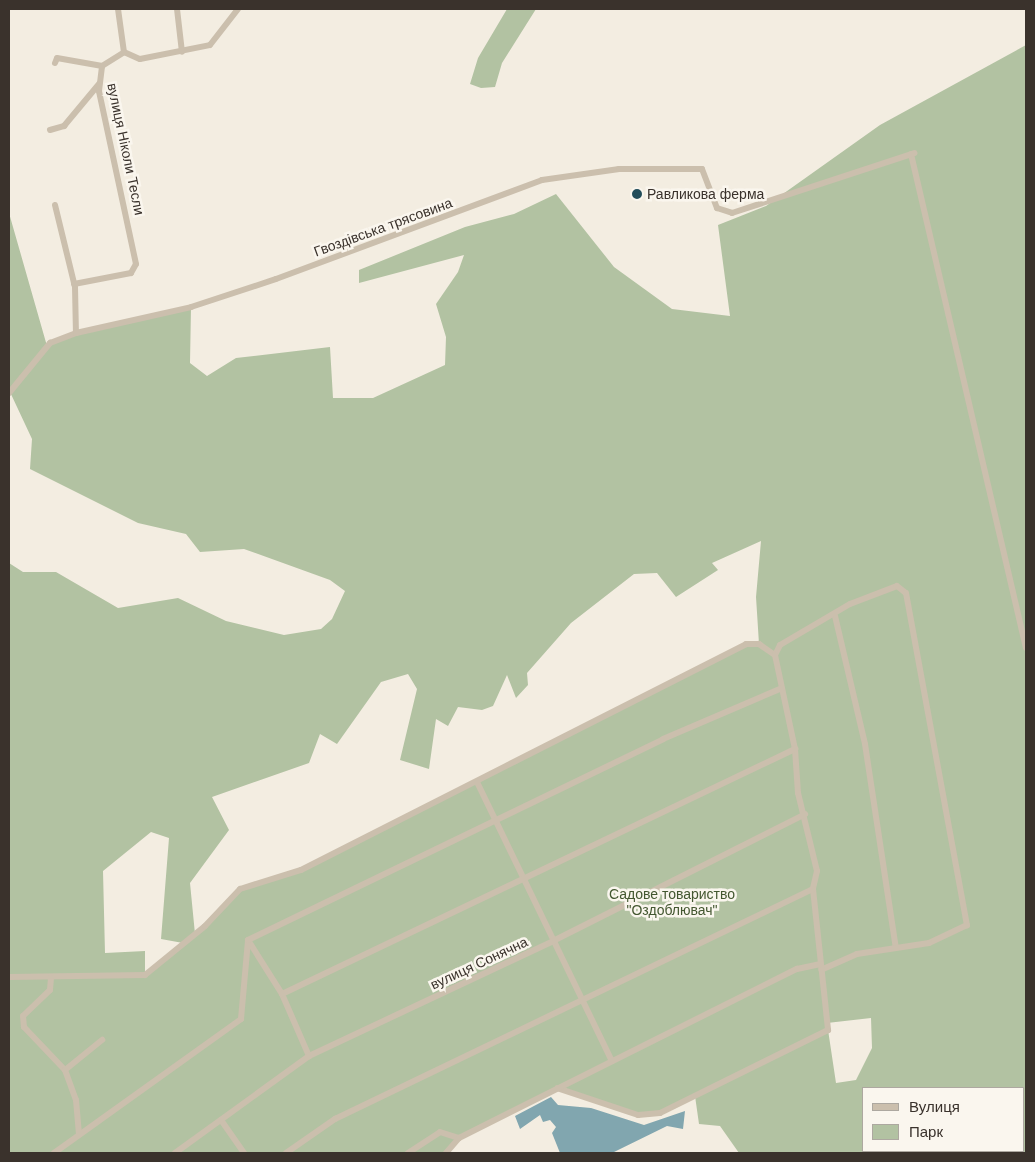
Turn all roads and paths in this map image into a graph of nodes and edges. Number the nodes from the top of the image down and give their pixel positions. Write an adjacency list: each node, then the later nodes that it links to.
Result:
1 (118, 9): 4 (street)
2 (177, 9): 5 (street)
3 (238, 9): 5 (street)
4 (124, 52): 5 (street); 7 (street, вулиця Ніколи Тесли)
5 (182, 52)
6 (56, 60): 7 (street)
7 (102, 66): 8 (street, вулиця Ніколи Тесли)
8 (99, 84): 9 (street); 11 (street, вулиця Ніколи Тесли)
9 (50, 130)
10 (55, 205): 11 (street)
11 (74, 284): 12 (street)
12 (76, 334): 13 (street, Гвоздівська трясовина); 15 (street, Гвоздівська трясовина)
13 (9, 393)
14 (835, 616): 16 (street); 26 (street); 26 (street)
15 (1026, 648)
16 (775, 655): 17 (street); 19 (street)
17 (782, 688): 18 (street); 21 (street)
18 (795, 749): 20 (street); 22 (street)
19 (477, 782): 21 (street); 29 (street)
20 (805, 814): 23 (street); 25 (street, вулиця Сонячна)
21 (497, 818): 22 (street); 24 (street)
22 (525, 878): 25 (street); 30 (street)
23 (813, 890): 27 (street); 31 (street)
24 (248, 940): 30 (street); 38 (street)
25 (555, 940): 31 (street); 33 (street, вулиця Сонячна)
26 (896, 948): 27 (street)
27 (820, 967): 34 (street); 36 (street)
28 (9, 977): 29 (street)
29 (51, 978): 35 (street)
30 (282, 994): 33 (street)
31 (583, 1000): 34 (street); 43 (street)
32 (102, 1040): 35 (street)
33 (309, 1056): 37 (street, вулиця Сонячна)
34 (612, 1061): 36 (street)
35 (65, 1070): 38 (street)
36 (557, 1088): 39 (street)
37 (221, 1120): 41 (street, вулиця Сонячна); 42 (street)
38 (79, 1134): 40 (street)
39 (459, 1138): 44 (street); 45 (street)
40 (54, 1153)
41 (175, 1153)
42 (244, 1153)
43 (286, 1153)
44 (408, 1153)
45 (446, 1153)

